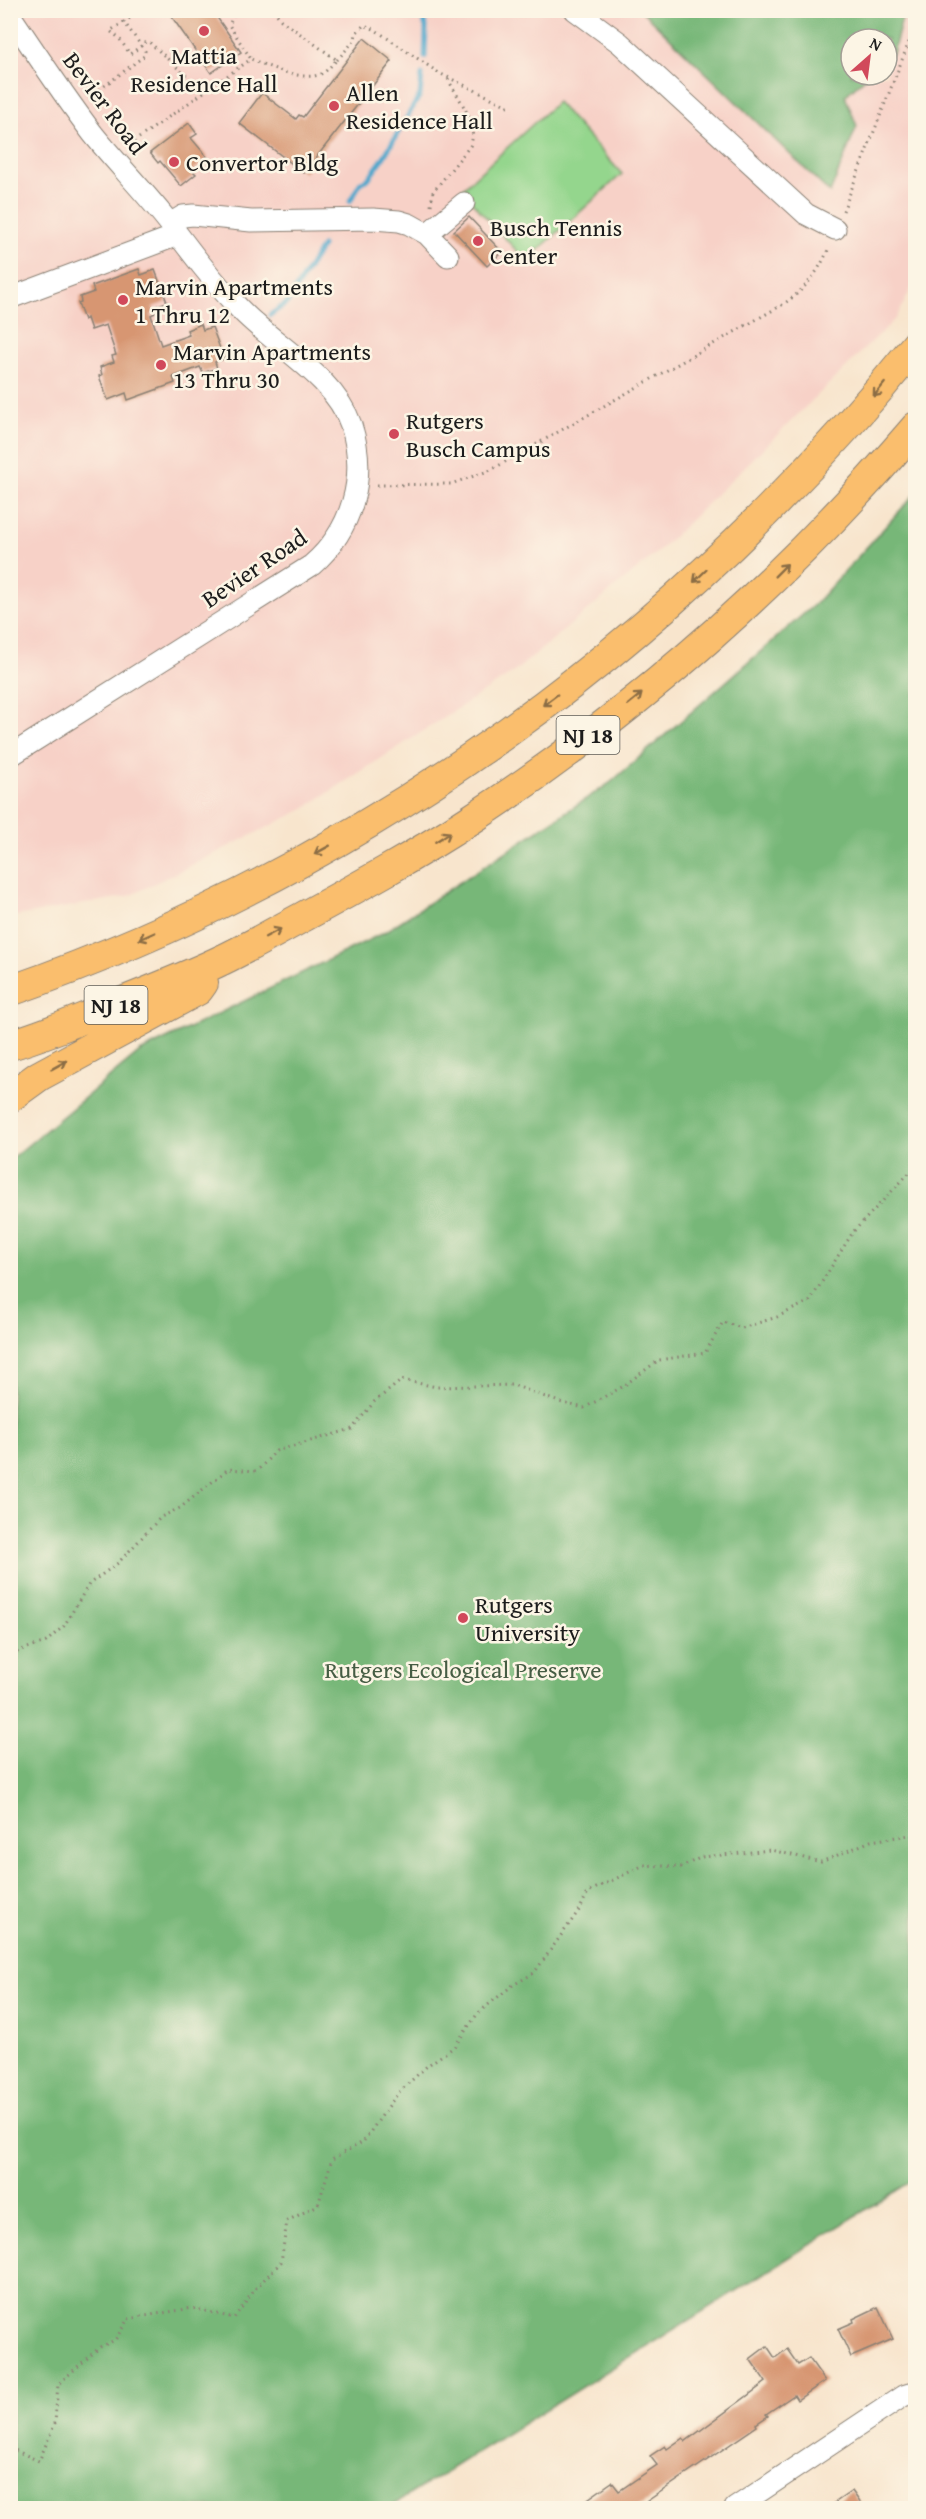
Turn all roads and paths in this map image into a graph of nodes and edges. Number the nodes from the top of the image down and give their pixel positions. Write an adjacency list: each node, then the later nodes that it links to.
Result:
1 (134, 10): 6 (path)
2 (236, 10): 9 (path)
3 (274, 10): 10 (path)
4 (575, 10): 19 (street)
5 (10, 15): 15 (street, Bevier Road)
6 (124, 22): 8 (path); 8 (path)
7 (915, 24): 19 (path)
8 (142, 46): 12 (path); 13 (path)
9 (251, 59): 10 (path); 12 (path)
10 (337, 60): 11 (path)
11 (447, 77): 14 (path); 17 (path)
12 (204, 92): 15 (path)
13 (94, 94)
14 (510, 107)
15 (112, 157): 18 (street, Bevier Road)
16 (464, 203): 17 (street)
17 (435, 228): 18 (street); 20 (street)
18 (174, 229): 21 (street); 24 (street, Bevier Road)
19 (835, 229): 24 (path)
20 (448, 256)
21 (10, 298)
22 (915, 345): 27 (highway, NJ 18, one-way to 27)
23 (915, 427): 26 (highway, NJ 18, one-way to 23)
24 (357, 484): 25 (street, Bevier Road)
25 (10, 756)
26 (221, 961): 28 (highway, NJ 18); 29 (highway, one-way to 26)
27 (10, 991)
28 (10, 1045)
29 (10, 1097)
30 (915, 1154): 31 (path)
31 (10, 1662)
32 (915, 1834): 34 (path)
33 (915, 2392): 35 (street)
34 (10, 2448)
35 (735, 2508)

